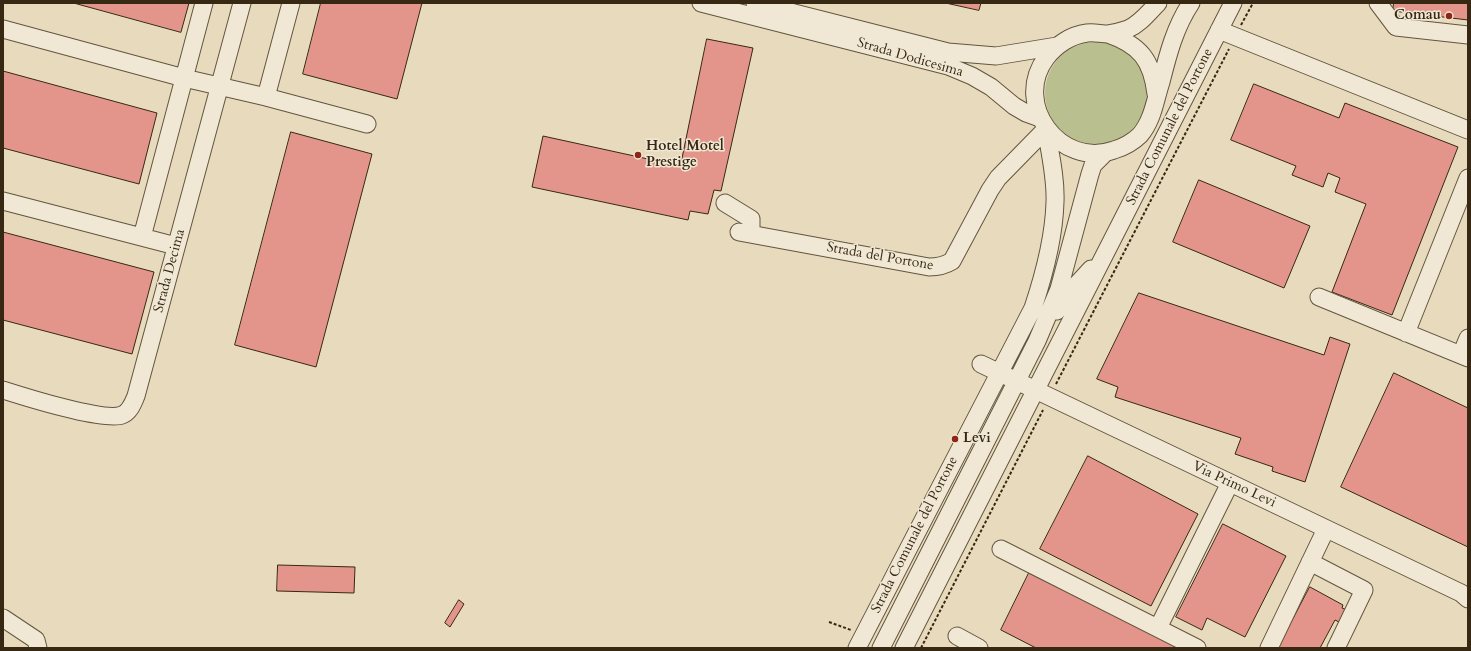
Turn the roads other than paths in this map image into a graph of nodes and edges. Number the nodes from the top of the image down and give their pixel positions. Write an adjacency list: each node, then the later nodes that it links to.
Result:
1 (204, 3): 16 (street)
2 (242, 3): 17 (street, Strada Decima)
3 (291, 3): 18 (street)
4 (701, 3): 12 (street, Strada Dodicesima)
5 (755, 3): 12 (street, Strada Dodicesima)
6 (1158, 3): 13 (street, Strada Comunale del Portone)
7 (1191, 3): 19 (street, Strada Comunale del Portone)
8 (1233, 3): 11 (street, Strada Comunale del Portone)
9 (1378, 3): 14 (street)
10 (3, 29): 16 (street)
11 (1219, 30): 22 (street); 29 (street, Strada Comunale del Portone)
12 (841, 32): 15 (street, Strada Dodicesima); 20 (street, Strada Dodicesima)
13 (1108, 34): 15 (street, Strada Comunale del Portone); 19 (street, Strada Comunale del Portone)
14 (1468, 35)
15 (1058, 46): 20 (street, Strada Comunale del Portone)
16 (184, 78): 17 (street); 27 (street)
17 (220, 87): 18 (street); 28 (street, Strada Decima)
18 (266, 97): 21 (street)
19 (1156, 98): 23 (street, Strada Comunale del Portone)
20 (1043, 123): 23 (street, Strada Comunale del Portone); 26 (street, Strada del Portone); 36 (street, Strada Comunale del Portone)
21 (367, 124)
22 (1468, 130)
23 (1105, 153): 33 (street, Strada Comunale del Portone)
24 (1468, 178): 31 (street)
25 (3, 201): 27 (street)
26 (725, 203)
27 (142, 237): 28 (street)
28 (176, 246): 38 (street, Strada Decima)
29 (1107, 251): 33 (street, Strada Comunale del Portone); 39 (street, Strada Comunale del Portone)
30 (1319, 297): 31 (street)
31 (1406, 333): 34 (street)
32 (1468, 338): 34 (street)
33 (1037, 341): 37 (street, Strada Comunale del Portone)
34 (1464, 357)
35 (981, 364): 36 (street, Via Primo Levi)
36 (1000, 372): 37 (street, Via Primo Levi); 49 (street, Strada Comunale del Portone)
37 (1016, 381): 39 (street, Via Primo Levi); 50 (street, Strada Comunale del Portone)
38 (3, 390)
39 (1042, 394): 40 (street, Via Primo Levi); 51 (street, Strada Comunale del Portone)
40 (1230, 483): 41 (street, Via Primo Levi); 46 (street)
41 (1326, 529): 43 (street); 44 (street, Via Primo Levi)
42 (1001, 549): 46 (street)
43 (1310, 562): 54 (street); 55 (street)
44 (1468, 599)
45 (3, 618): 48 (street)
46 (1158, 628): 53 (street)
47 (957, 636): 52 (street)
48 (38, 648)
49 (857, 648)
50 (881, 648)
51 (904, 648)
52 (979, 648)
53 (1197, 648)
54 (1269, 648)
55 (1336, 648)

